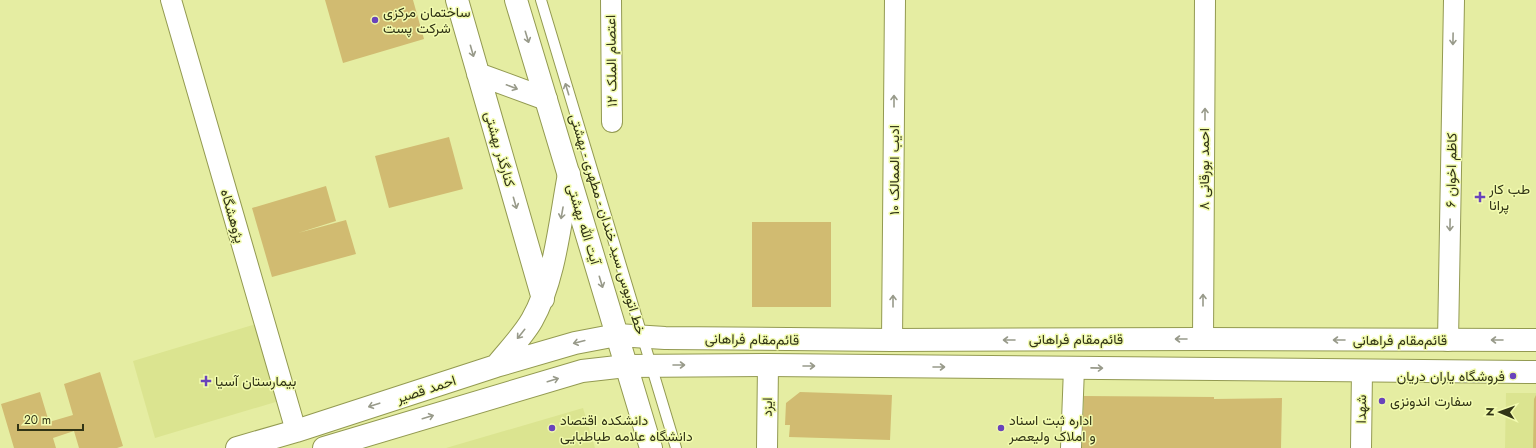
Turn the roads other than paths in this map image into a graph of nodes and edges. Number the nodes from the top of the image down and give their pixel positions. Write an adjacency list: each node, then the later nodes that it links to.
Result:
1 (171, 0): 27 (street, پژوهشگاه)
2 (457, 0): 9 (main road, کنارگذر بهشتی, one-way to 9)
3 (516, 0): 10 (main road, آیت الله بهشتی, one-way to 10)
4 (541, 0): 15 (lane, خط اتوبوس سید خندان - مطهری - بهشتی, one-way to 4)
5 (611, 0): 11 (street, اعتصام الملک ۱۲)
6 (895, 0): 17 (street, ادیب الممالک ۱۰, one-way to 6)
7 (1205, 0): 16 (street, احمد بورقانی ۸, one-way to 7)
8 (1454, 0): 19 (street, کاظم اخوان ۶, one-way to 19)
9 (478, 74): 10 (main road, one-way to 10); 13 (main road, کنارگذر بهشتی, one-way to 13)
10 (546, 100): 12 (main road, آیت الله بهشتی)
11 (612, 122)
12 (569, 174): 13 (main road, one-way to 13); 14 (main road, آیت الله بهشتی, one-way to 14)
13 (542, 299): 21 (main road, one-way to 21)
14 (617, 335): 15 (main road, قائم‌مقام فراهانی); 21 (main road, احمد قصیر, one-way to 21); 22 (main road, آیت الله بهشتی)
15 (642, 336): 17 (main road, قائم‌مقام فراهانی); 23 (lane, خط اتوبوس سید خندان - مطهری - بهشتی)
16 (1203, 339): 17 (main road, قائم‌مقام فراهانی, one-way to 17); 19 (main road, قائم‌مقام فراهانی, one-way to 16)
17 (892, 340)
18 (1536, 340): 19 (main road, قائم‌مقام فراهانی, one-way to 19)
19 (1448, 341)
20 (768, 365): 23 (main road, قائم‌مقام فراهانی, one-way to 20); 24 (main road, قائم‌مقام فراهانی, one-way to 24); 32 (street, ایزد)
21 (496, 366): 27 (main road, احمد قصیر, one-way to 27)
22 (626, 366): 23 (main road, قائم‌مقام فراهانی); 29 (main road, احمد قصیر, one-way to 22); 30 (main road, آیت الله بهشتی)
23 (650, 366): 31 (lane, خط اتوبوس سید خندان - مطهری - بهشتی)
24 (1074, 368): 25 (main road, قائم‌مقام فراهانی, one-way to 25); 33 (street)
25 (1362, 370): 26 (main road, قائم‌مقام فراهانی); 34 (street, شهدا)
26 (1536, 372)
27 (296, 431): 28 (main road, احمد قصیر)
28 (237, 448)
29 (324, 448)
30 (651, 448)
31 (676, 448)
32 (767, 448)
33 (1071, 448)
34 (1361, 448)

